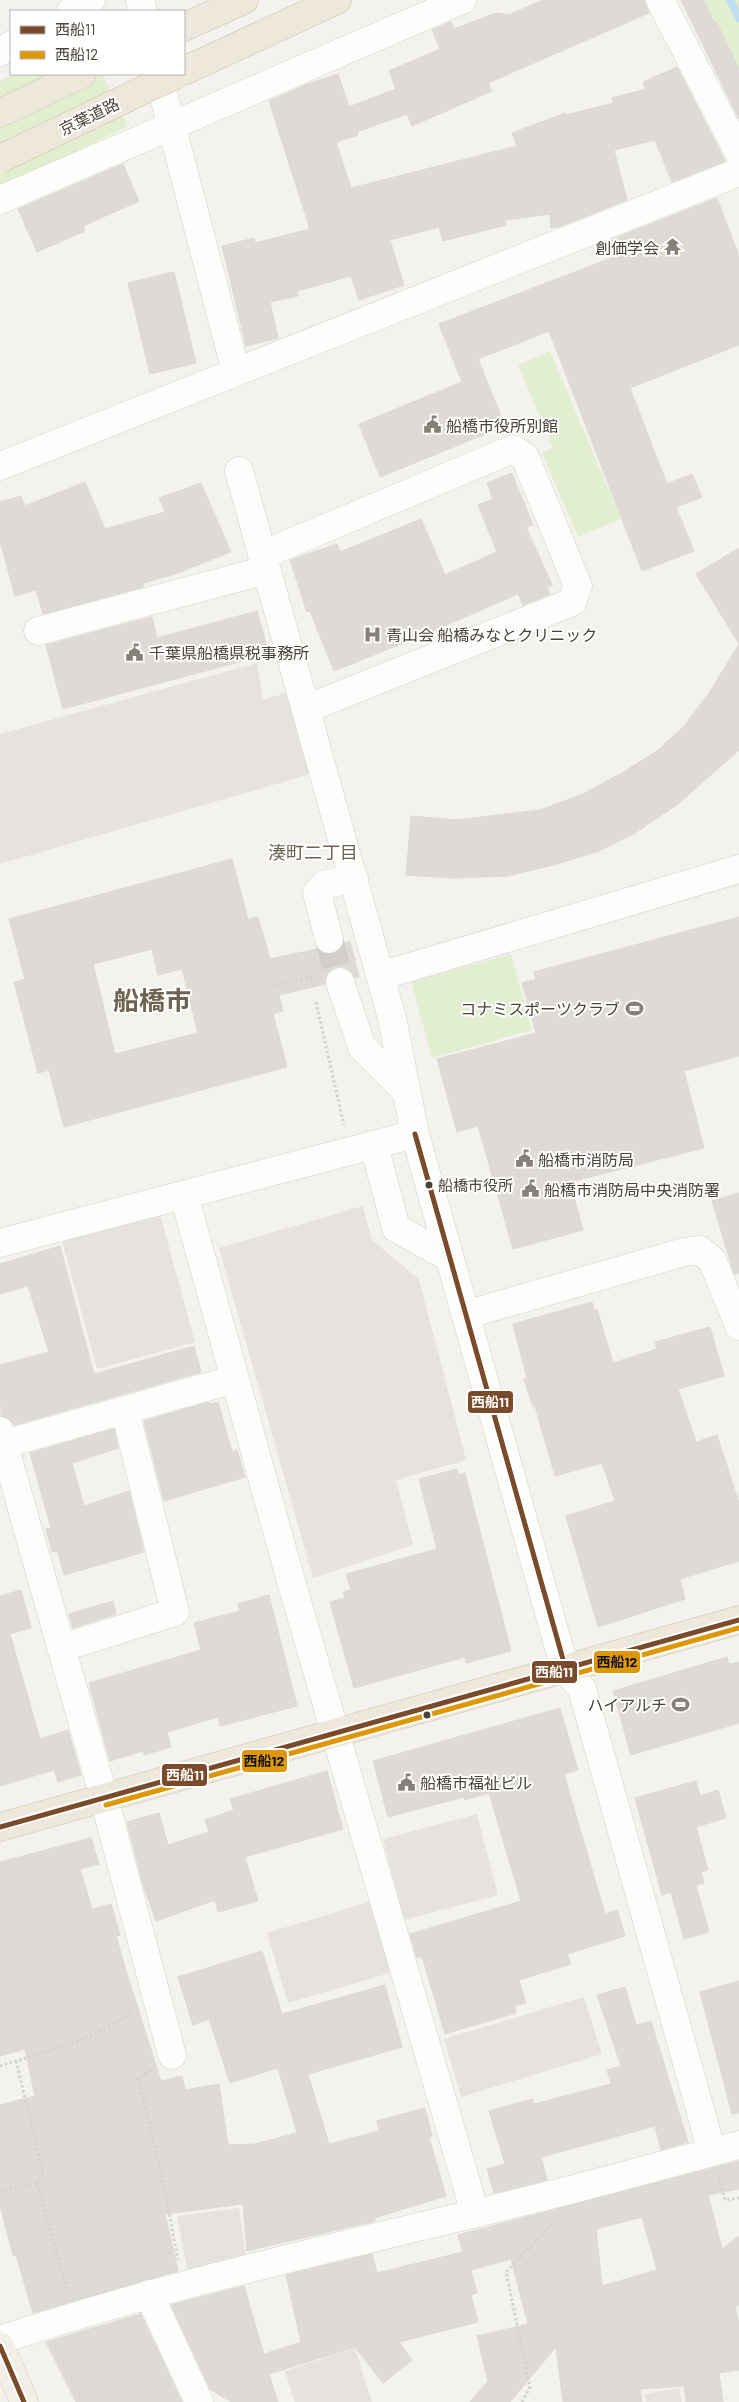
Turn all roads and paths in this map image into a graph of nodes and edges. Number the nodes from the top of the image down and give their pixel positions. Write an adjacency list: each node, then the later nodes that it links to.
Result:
1 (91, 0): 6 (street)
2 (244, 0): 7 (highway)
3 (337, 0): 8 (highway)
4 (462, 0): 13 (street)
5 (660, 0): 14 (street)
6 (73, 10)
7 (185, 27)
8 (185, 71)
9 (80, 75): 12 (highway)
10 (158, 75): 13 (street)
11 (175, 75): 15 (highway, 京葉道路, bridge)
12 (0, 113)
13 (171, 127): 17 (street); 18 (street)
14 (739, 153)
15 (0, 159)
16 (739, 172): 18 (street)
17 (0, 200)
18 (236, 372): 19 (street)
19 (0, 466)
20 (239, 471): 21 (street)
21 (264, 562): 22 (street); 23 (street); 23 (street)
22 (38, 631)
23 (306, 709): 25 (street)
24 (739, 870): 27 (street)
25 (354, 878): 26 (street); 27 (street)
26 (329, 939)
27 (380, 976): 32 (street)
28 (340, 982): 32 (street)
29 (276, 985): 30 (path)
30 (313, 987)
31 (315, 997): 33 (path)
32 (405, 1090): 34 (street)
33 (346, 1133)
34 (415, 1134): 35 (street); 38 (street)
35 (374, 1145): 36 (street); 38 (street)
36 (184, 1195): 37 (street); 41 (street)
37 (0, 1243)
38 (450, 1258): 39 (street)
39 (466, 1315): 40 (street); 46 (street)
40 (739, 1326)
41 (235, 1379): 42 (street); 47 (street)
42 (125, 1410): 43 (street); 45 (street)
43 (2, 1438): 45 (street)
44 (739, 1620): 46 (highway)
45 (61, 1648): 48 (street)
46 (566, 1670): 47 (highway); 55 (street)
47 (336, 1732): 48 (highway); 60 (street)
48 (104, 1798): 49 (highway); 50 (street)
49 (0, 1827)
50 (157, 1998): 51 (street); 52 (path)
51 (172, 2055): 61 (path)
52 (16, 2061): 53 (path); 56 (path)
53 (0, 2066)
54 (739, 2145): 55 (street)
55 (712, 2152): 58 (street); 59 (path)
56 (37, 2183): 57 (path); 63 (path)
57 (0, 2191)
58 (543, 2197): 60 (street); 68 (path)
59 (739, 2198)
60 (475, 2213): 61 (street)
61 (183, 2285): 62 (street)
62 (149, 2294): 63 (street); 67 (street)
63 (75, 2315): 64 (street)
64 (0, 2340)
65 (0, 2346): 66 (main road)
66 (24, 2402)
67 (198, 2402)
68 (522, 2402)

